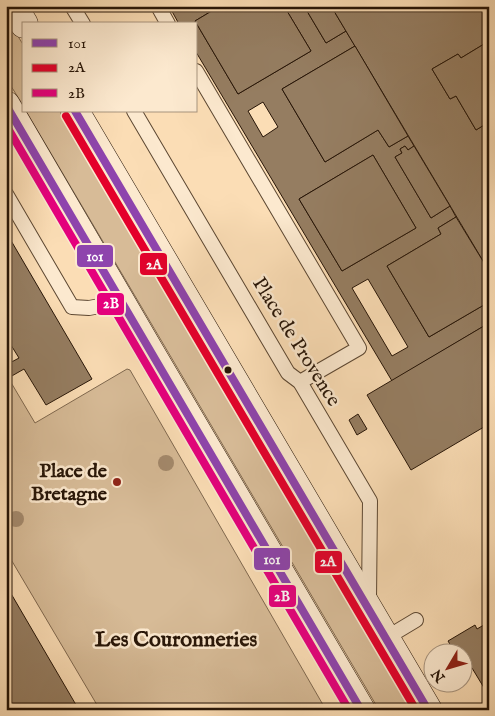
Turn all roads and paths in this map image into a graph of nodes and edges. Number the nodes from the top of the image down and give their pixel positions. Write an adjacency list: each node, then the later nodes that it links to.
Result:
1 (13, 6): 4 (main road)
2 (72, 6): 5 (lane)
3 (158, 6): 6 (lane)
4 (23, 22)
5 (82, 22)
6 (167, 22)
7 (198, 74): 13 (lane)
8 (6, 105): 12 (main road)
9 (76, 112): 14 (main road)
10 (135, 112): 13 (lane, Place de Provence)
11 (6, 194): 12 (lane)
12 (121, 302): 17 (main road)
13 (300, 382): 14 (lane, Place de Provence)
14 (368, 608): 16 (main road)
15 (416, 620): 16 (lane)
16 (386, 638): 18 (main road)
17 (361, 710)
18 (428, 710)

